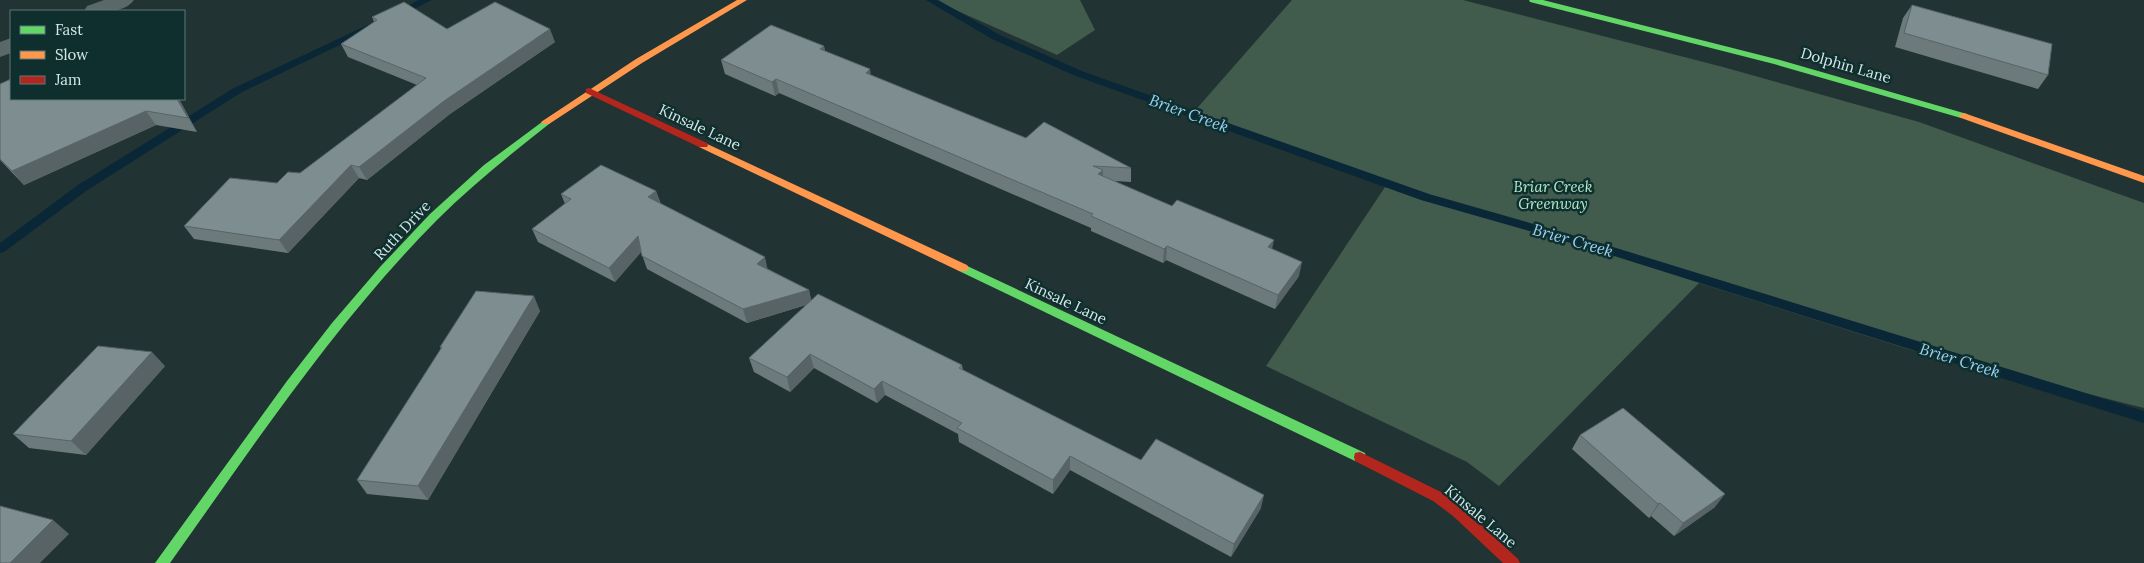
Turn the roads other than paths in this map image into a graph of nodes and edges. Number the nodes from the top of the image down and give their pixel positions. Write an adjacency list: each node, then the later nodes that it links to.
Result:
1 (123, 0): 4 (street)
2 (743, 0): 5 (street, Ruth Drive)
3 (1533, 0): 6 (street, Dolphin Lane)
4 (98, 10)
5 (590, 91): 7 (street, Ruth Drive); 8 (street, Kinsale Lane)
6 (2144, 180)
7 (162, 563)
8 (1513, 563)

